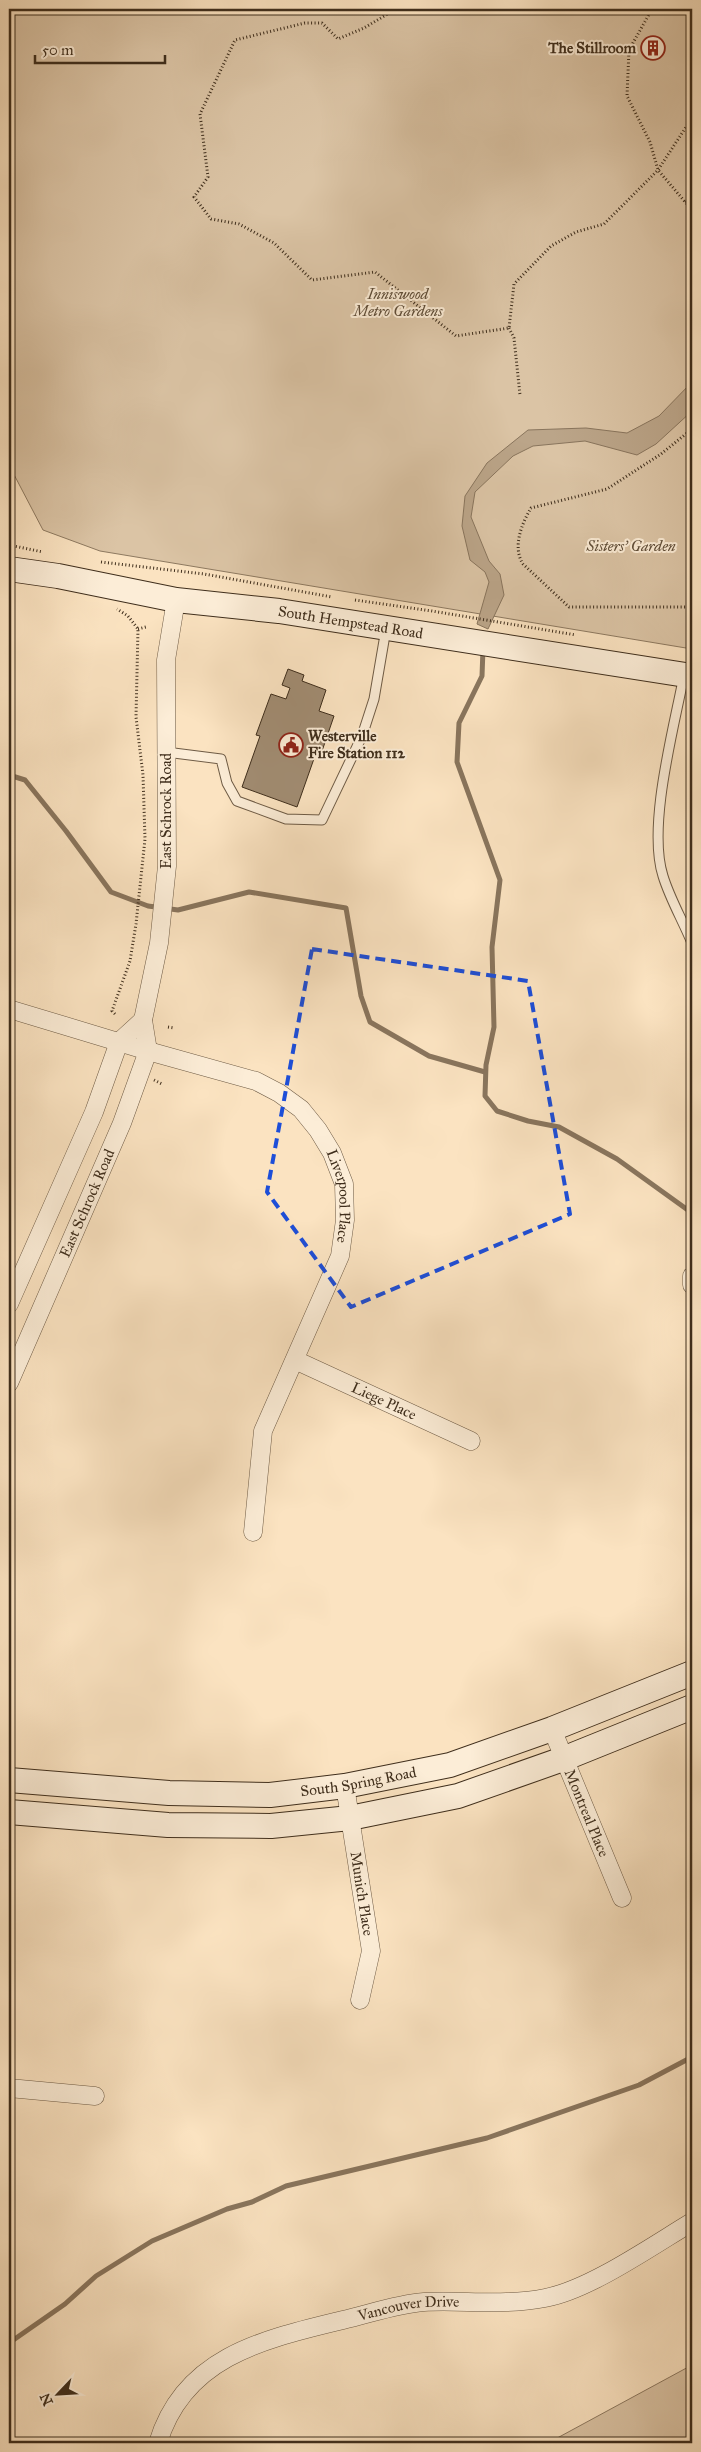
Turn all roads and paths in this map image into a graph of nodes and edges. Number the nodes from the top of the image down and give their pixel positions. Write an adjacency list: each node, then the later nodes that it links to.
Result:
1 (396, 9): 8 (path)
2 (652, 9): 4 (path)
3 (692, 122): 4 (path)
4 (658, 170): 6 (path); 8 (path)
5 (692, 197): 6 (path)
6 (685, 202): 7 (path)
7 (692, 210)
8 (509, 328): 9 (path)
9 (520, 395)
10 (692, 429): 18 (path)
11 (9, 545): 12 (path)
12 (46, 552)
13 (92, 561): 15 (path)
14 (9, 569): 16 (main road, South Hempstead Road)
15 (335, 597)
16 (176, 600): 22 (main road, South Hempstead Road); 25 (street, East Schrock Road)
17 (353, 600): 21 (path)
18 (692, 607)
19 (116, 610): 23 (path)
20 (146, 627): 23 (path)
21 (530, 627)
22 (386, 628): 24 (main road, South Hempstead Road); 25 (lane)
23 (138, 629): 28 (path)
24 (688, 676): 26 (lane)
25 (166, 752): 29 (street, East Schrock Road)
26 (692, 943)
27 (9, 1009): 32 (street, Liverpool Place)
28 (113, 1012)
29 (143, 1020): 32 (street, East Schrock Road); 33 (street, East Schrock Road)
30 (168, 1027): 31 (path)
31 (174, 1028)
32 (119, 1042): 33 (street, Liverpool Place); 38 (street, East Schrock Road)
33 (148, 1051): 39 (street, Liverpool Place); 40 (street, East Schrock Road)
34 (154, 1080): 35 (path)
35 (162, 1084)
36 (692, 1276): 37 (street)
37 (692, 1285)
38 (9, 1304)
39 (295, 1360): 41 (street, Liege Place); 42 (street, Liverpool Place)
40 (9, 1382)
41 (472, 1441)
42 (253, 1532)
43 (692, 1672): 45 (main road, South Spring Road)
44 (692, 1707): 46 (main road, South Spring Road)
45 (552, 1729): 46 (street, Montreal Place); 48 (main road, South Spring Road)
46 (563, 1759): 50 (main road, South Spring Road); 51 (street, Montreal Place)
47 (9, 1780): 48 (main road, South Spring Road)
48 (345, 1786): 50 (street, Munich Place)
49 (9, 1812): 50 (main road, South Spring Road)
50 (350, 1818): 52 (street, Munich Place)
51 (622, 1898)
52 (360, 2000)
53 (9, 2088): 54 (street)
54 (95, 2096)
55 (692, 2222): 56 (street, Vancouver Drive)
56 (158, 2443)

